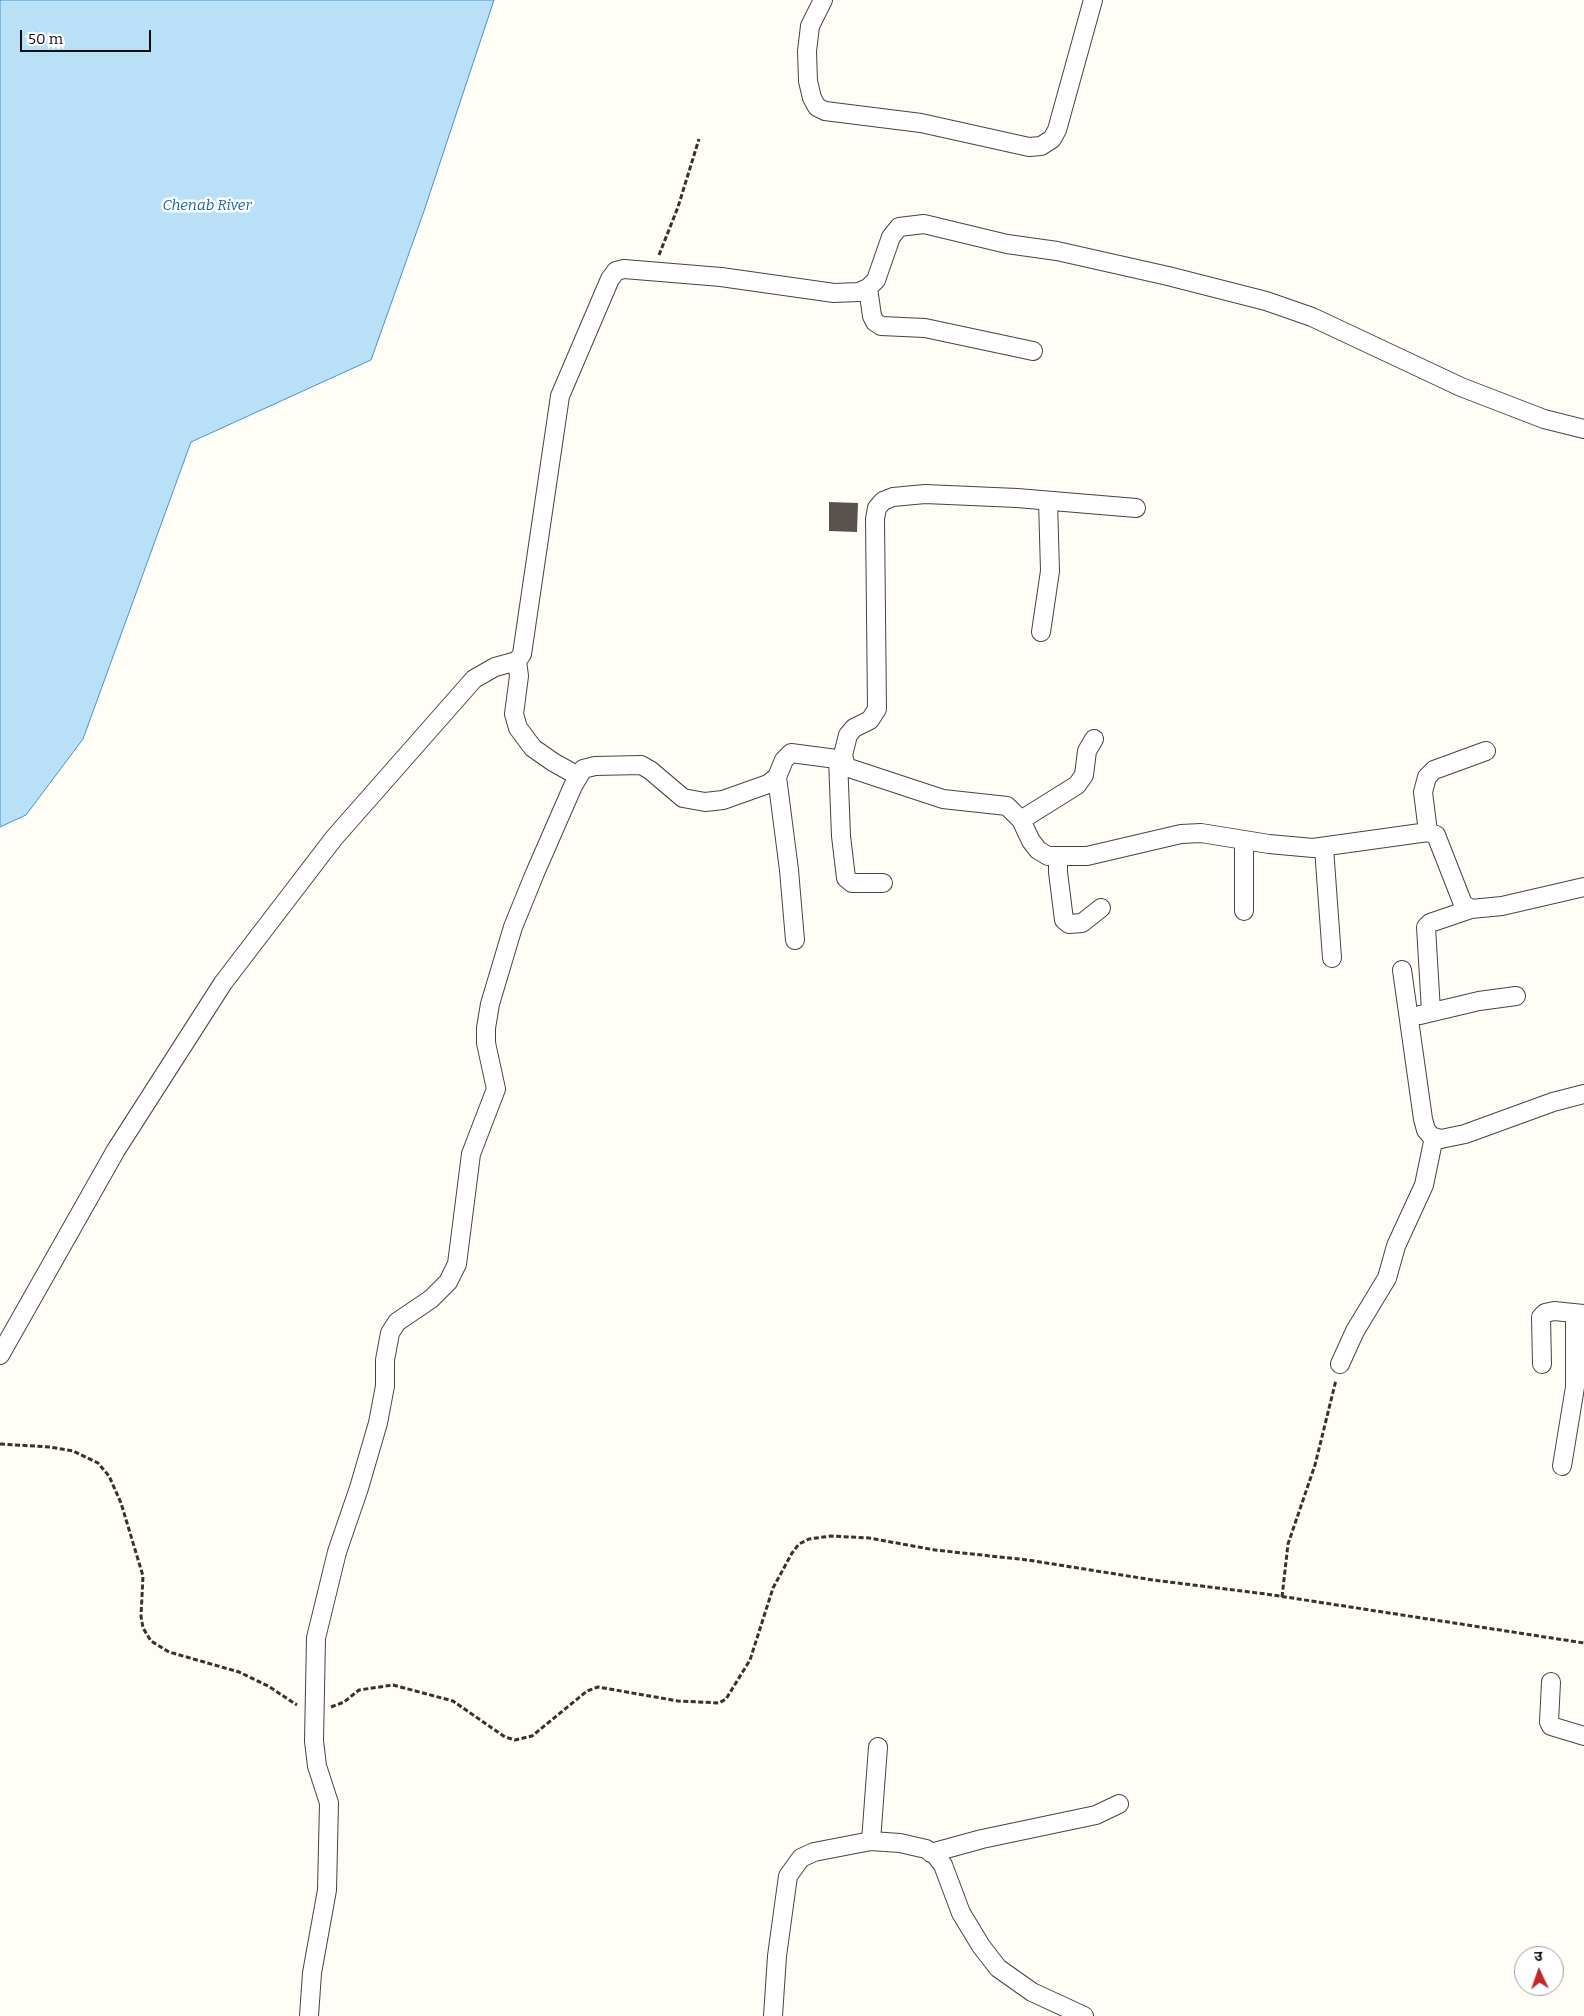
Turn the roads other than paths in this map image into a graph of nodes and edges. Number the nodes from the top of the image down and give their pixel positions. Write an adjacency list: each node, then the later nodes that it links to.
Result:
1 (823, 0): 2 (street)
2 (1093, 0)
3 (868, 288): 4 (street); 5 (street); 9 (street)
4 (1033, 351)
5 (1584, 429)
6 (1048, 501): 7 (street); 8 (street); 12 (street)
7 (1136, 508)
8 (1041, 632)
9 (517, 661): 13 (street); 34 (street)
10 (1094, 739): 15 (street)
11 (1486, 751): 16 (street)
12 (841, 760): 14 (street); 15 (street); 20 (street)
13 (578, 776): 14 (street); 44 (street)
14 (777, 777): 25 (street)
15 (1021, 820): 19 (street)
16 (1428, 832): 18 (street); 23 (street)
17 (1244, 840): 18 (street); 19 (street); 24 (street)
18 (1324, 848): 26 (street)
19 (1058, 858): 22 (street)
20 (883, 883)
21 (1584, 887): 23 (street)
22 (1101, 908)
23 (1471, 909): 29 (street)
24 (1244, 911)
25 (795, 940)
26 (1332, 958)
27 (1402, 970): 30 (street)
28 (1516, 996): 29 (street)
29 (1431, 1011): 30 (street)
30 (1408, 1020): 32 (street)
31 (1584, 1094): 32 (street)
32 (1434, 1136): 35 (street)
33 (1580, 1314): 36 (street); 37 (street)
34 (0, 1355)
35 (1340, 1364)
36 (1542, 1364)
37 (1562, 1466)
38 (1551, 1682): 39 (street)
39 (1584, 1736)
40 (878, 1747): 42 (street)
41 (1118, 1804): 43 (street)
42 (871, 1841): 43 (street); 45 (street)
43 (932, 1853): 46 (street)
44 (309, 2016)
45 (773, 2016)
46 (1084, 2016)

